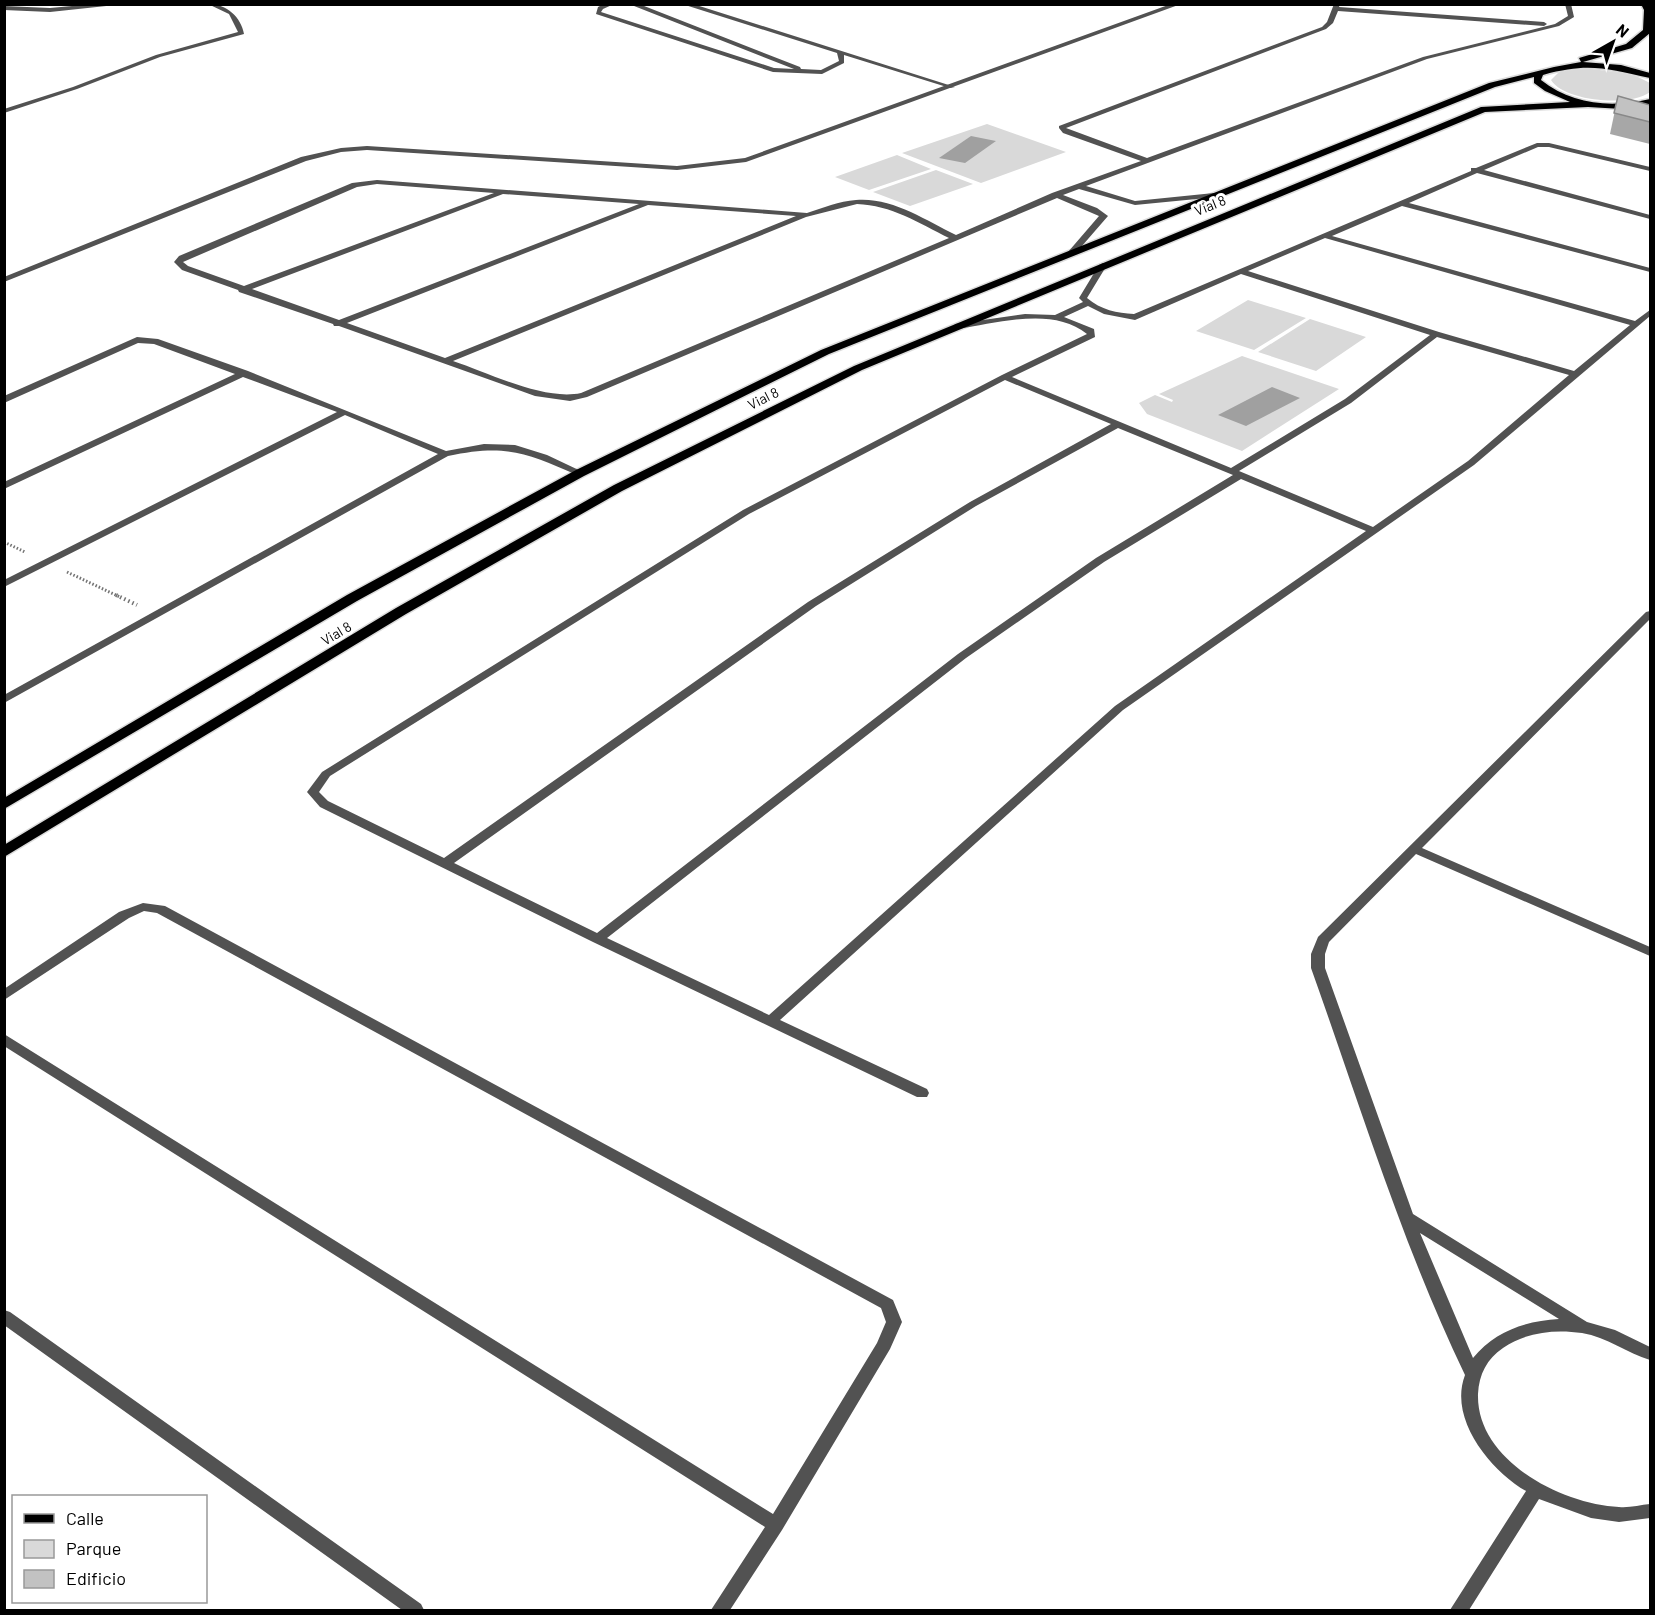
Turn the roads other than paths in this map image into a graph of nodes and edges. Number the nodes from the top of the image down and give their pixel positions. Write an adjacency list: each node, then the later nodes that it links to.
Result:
1 (122, 4): 10 (street)
2 (211, 4): 20 (street)
3 (611, 4): 14 (street)
4 (632, 4): 14 (street)
5 (685, 4): 12 (street)
6 (1178, 4): 17 (street)
7 (1568, 4): 11 (street)
8 (1645, 4): 13 (main road)
9 (1337, 7): 11 (street); 22 (street)
10 (4, 8)
11 (1557, 25): 22 (street)
12 (840, 54): 14 (street); 17 (street)
13 (1569, 64): 15 (main road, Vial 8); 16 (main road)
14 (810, 73)
15 (1539, 73): 18 (main road); 28 (main road, Vial 8)
16 (1650, 76)
17 (952, 87): 40 (street)
18 (1597, 104): 19 (main road, Vial 8); 21 (street); 37 (main road, Vial 8)
19 (1649, 104)
20 (4, 111)
21 (1624, 114)
22 (1148, 161): 25 (street)
23 (1650, 169): 24 (street)
24 (1474, 170): 30 (street); 33 (street)
25 (1079, 186): 27 (street); 31 (street)
26 (503, 192): 29 (street); 41 (street); 41 (street)
27 (1055, 195): 31 (street); 35 (street)
28 (1214, 195): 31 (street); 36 (main road, Vial 8)
29 (647, 203): 32 (street); 45 (street)
30 (1401, 203): 34 (street); 38 (street)
31 (1108, 205): 36 (street)
32 (807, 215): 35 (street); 49 (street)
33 (1650, 217)
34 (1325, 236): 39 (street); 46 (street)
35 (953, 237): 49 (street)
36 (1072, 252): 57 (main road, Vial 8)
37 (1103, 266): 42 (street); 47 (main road, Vial 8)
38 (1650, 270)
39 (1239, 271): 42 (street); 48 (street)
40 (4, 280)
41 (242, 290): 45 (street)
42 (1088, 303): 44 (street)
43 (1650, 312): 46 (street)
44 (1054, 319): 47 (street); 52 (street)
45 (337, 324): 49 (street)
46 (1636, 324): 51 (street)
47 (958, 326): 66 (main road, Vial 8)
48 (1436, 334): 51 (street); 58 (street)
49 (444, 361)
50 (245, 373): 53 (street); 54 (street); 59 (street)
51 (1574, 374): 60 (street)
52 (1005, 377): 55 (street); 67 (street)
53 (4, 400)
54 (345, 412): 56 (street); 61 (street)
55 (1118, 424): 58 (street); 67 (street)
56 (445, 454): 57 (street); 63 (street)
57 (580, 473): 64 (main road, Vial 8)
58 (1236, 473): 60 (street); 68 (street)
59 (4, 486)
60 (1372, 530): 71 (street)
61 (4, 584)
62 (1650, 614): 65 (street)
63 (4, 700)
64 (4, 805)
65 (1414, 849): 69 (street); 74 (street)
66 (4, 852)
67 (446, 863): 68 (street)
68 (598, 939): 71 (street)
69 (1650, 952)
70 (4, 996): 81 (street)
71 (770, 1021): 73 (street)
72 (4, 1040): 81 (street)
73 (922, 1093)
74 (1409, 1219): 76 (street); 78 (street)
75 (4, 1316): 82 (street)
76 (1583, 1327): 77 (street); 78 (street)
77 (1650, 1354)
78 (1472, 1373): 79 (street)
79 (1536, 1490): 80 (street); 84 (street)
80 (1650, 1511)
81 (776, 1525): 83 (street)
82 (415, 1611)
83 (720, 1611)
84 (1459, 1611)

